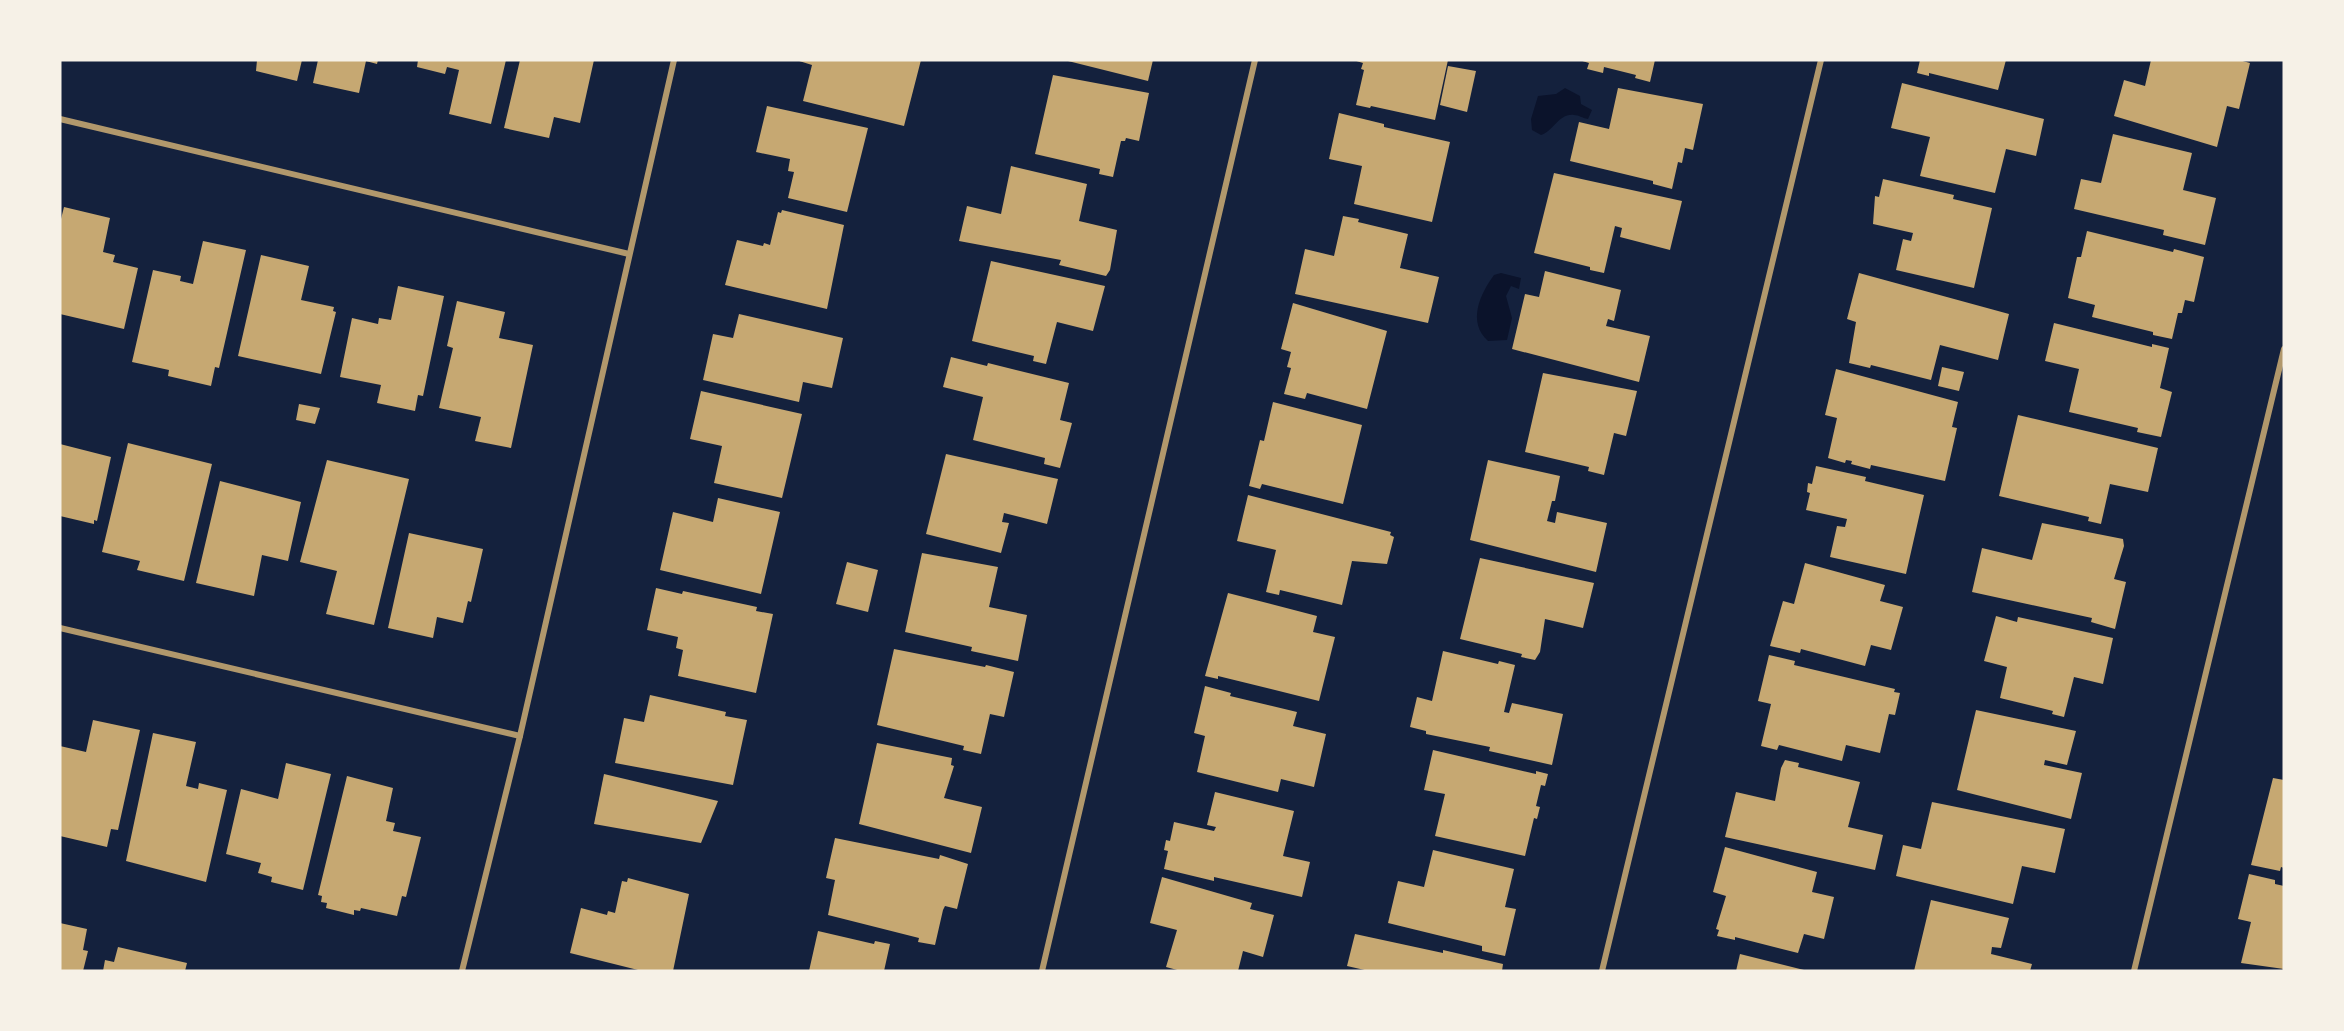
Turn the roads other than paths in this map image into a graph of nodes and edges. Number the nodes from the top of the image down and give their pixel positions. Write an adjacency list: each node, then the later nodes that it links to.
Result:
1 (674, 60): 5 (street)
2 (1255, 60): 10 (street)
3 (1821, 60): 11 (street)
4 (60, 119): 5 (street)
5 (629, 254): 8 (street)
6 (2284, 350): 12 (street)
7 (60, 628): 8 (street)
8 (520, 736): 9 (street)
9 (462, 971)
10 (1042, 971)
11 (1602, 971)
12 (2134, 971)

